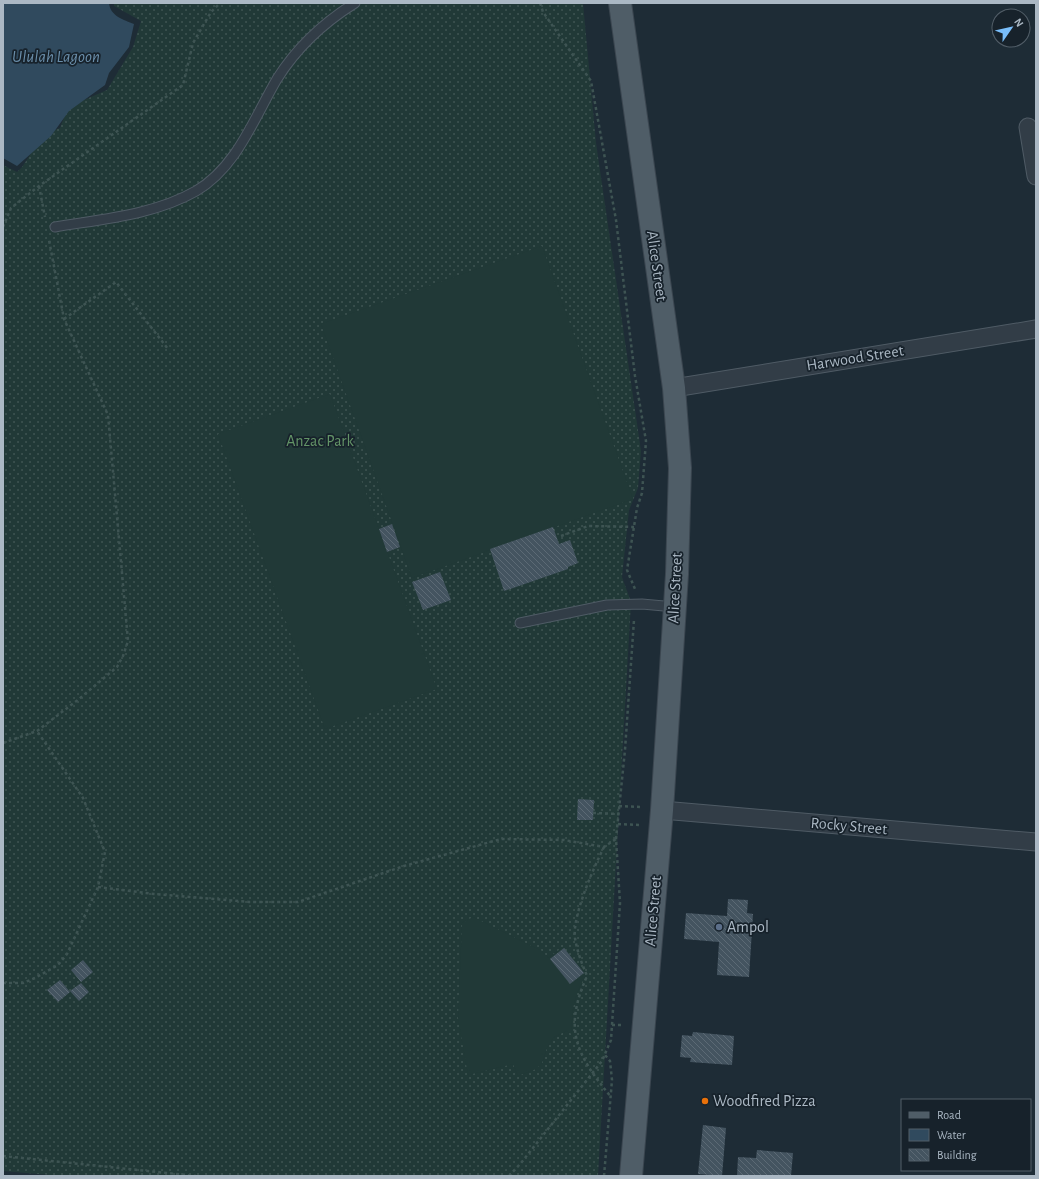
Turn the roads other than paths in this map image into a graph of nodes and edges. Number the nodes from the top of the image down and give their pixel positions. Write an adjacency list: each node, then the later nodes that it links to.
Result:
1 (354, 3): 5 (lane)
2 (620, 3): 7 (main road, Alice Street)
3 (1028, 127): 4 (street)
4 (1036, 176)
5 (55, 227)
6 (1036, 329): 7 (street, Harwood Street)
7 (674, 388): 8 (main road, Alice Street)
8 (675, 607): 9 (lane); 10 (main road, Alice Street)
9 (520, 623)
10 (662, 810): 11 (street, Rocky Street); 12 (main road, Alice Street)
11 (1036, 842)
12 (631, 1176)

